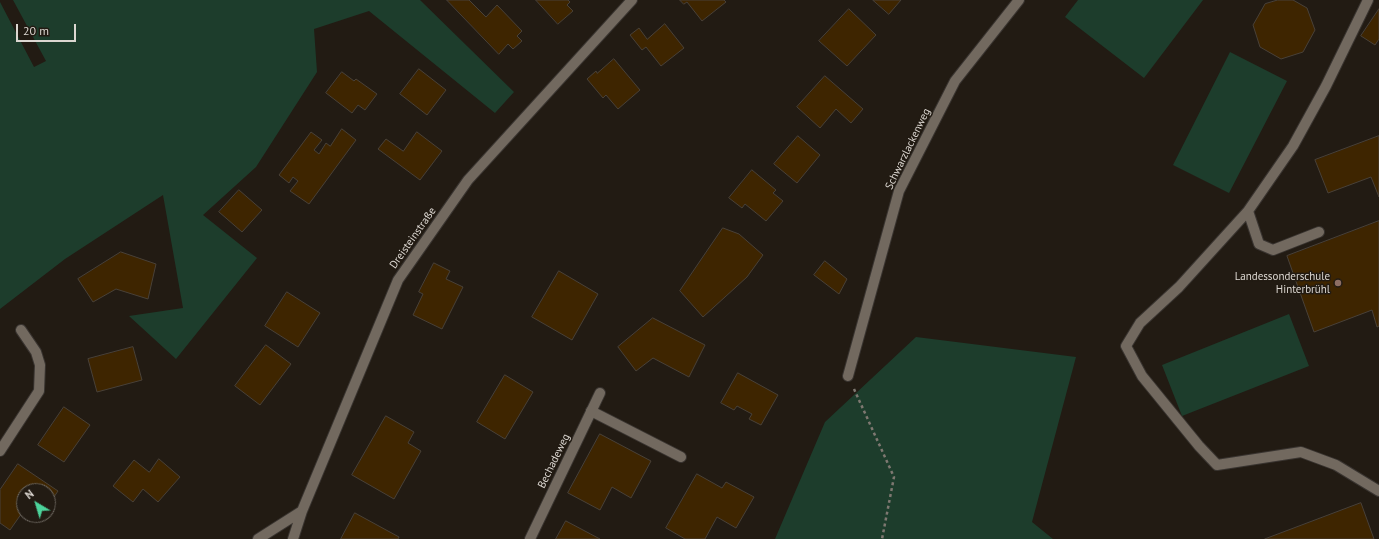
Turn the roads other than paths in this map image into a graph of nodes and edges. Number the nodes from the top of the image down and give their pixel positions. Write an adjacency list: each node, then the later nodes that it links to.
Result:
1 (632, 0): 13 (street, Dreisteinstraße)
2 (1019, 0): 7 (street, Schwarzlackenweg)
3 (1368, 0): 4 (street)
4 (1248, 211): 5 (street); 12 (street)
5 (1319, 232)
6 (21, 330): 10 (street)
7 (848, 376)
8 (600, 393): 9 (street, Bechadeweg)
9 (591, 411): 11 (street); 16 (street, Bechadeweg)
10 (0, 451)
11 (681, 457)
12 (1379, 491)
13 (302, 511): 14 (street); 15 (street, Dreisteinstraße)
14 (258, 539)
15 (292, 539)
16 (530, 539)

